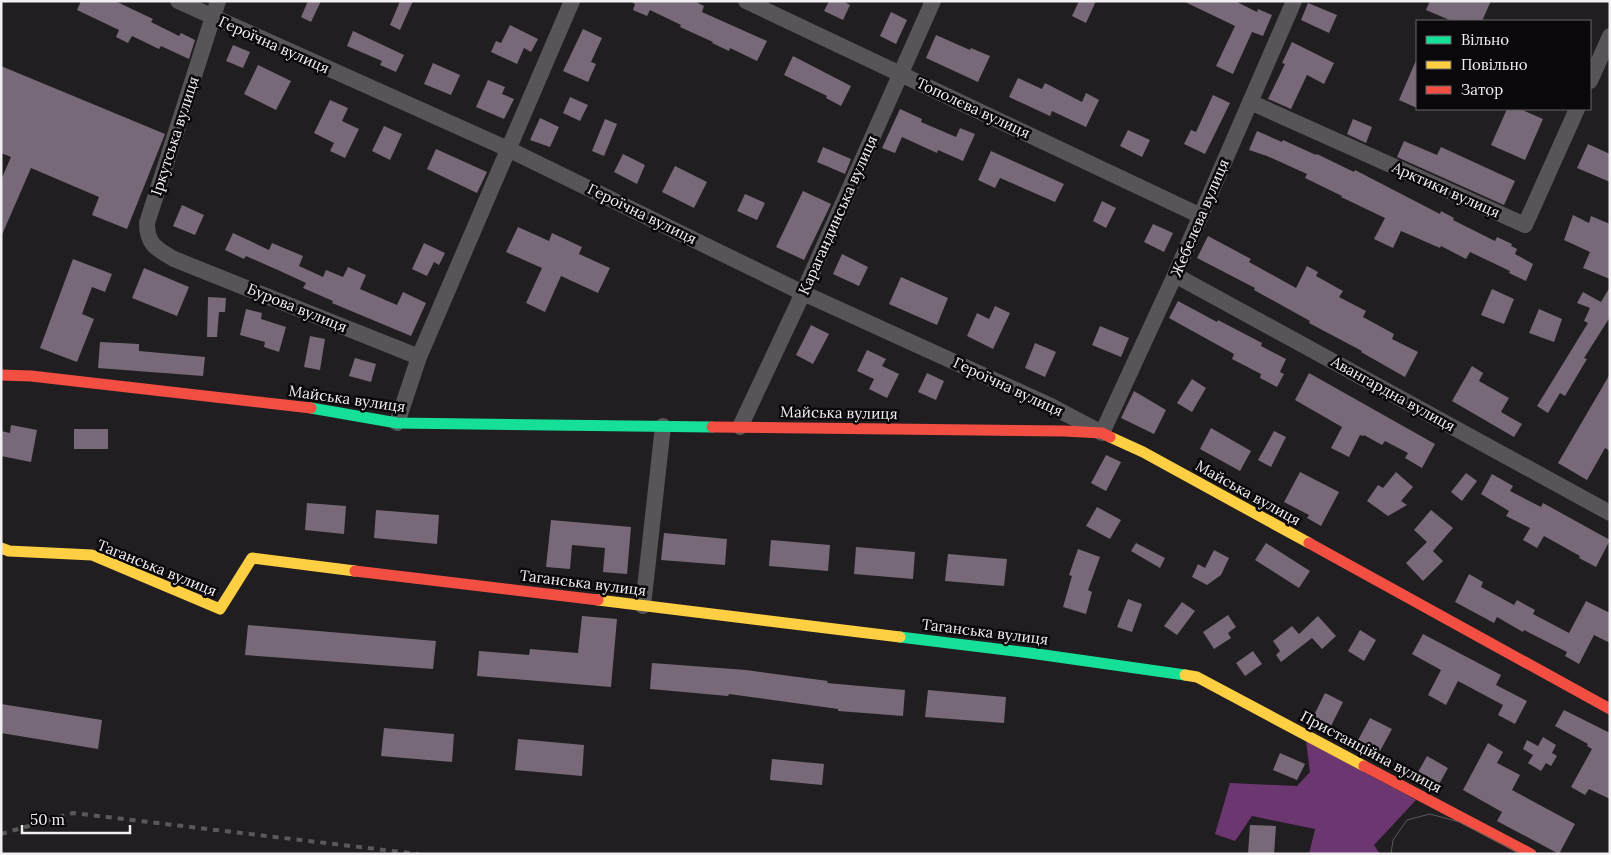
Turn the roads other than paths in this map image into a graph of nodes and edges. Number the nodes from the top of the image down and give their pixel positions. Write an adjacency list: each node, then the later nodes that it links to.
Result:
1 (178, 1): 7 (street, Героїчна вулиця)
2 (218, 1): 7 (street, Іркутська вулиця)
3 (572, 1): 13 (street)
4 (746, 1): 9 (street, Тополєва вулиця)
5 (934, 1): 9 (street, Карагандинська вулиця)
6 (1294, 1): 11 (street, Жебелєва вулиця)
7 (212, 18): 13 (street, Героїчна вулиця); 15 (street, Іркутська вулиця)
8 (1610, 36): 10 (street)
9 (901, 74): 14 (street, Тополєва вулиця); 17 (street, Карагандинська вулиця)
10 (1591, 79)
11 (1250, 102): 12 (street, Арктики вулиця); 14 (street, Жебелєва вулиця)
12 (1577, 110)
13 (508, 148): 17 (street, Героїчна вулиця); 18 (street)
14 (1201, 216): 16 (street, Жебелєва вулиця)
15 (174, 258): 18 (street, Бурова вулиця)
16 (1175, 275): 25 (street, Жебелєва вулиця); 26 (street, Авангардна вулиця)
17 (803, 293): 24 (street, Карагандинська вулиця); 25 (street, Героїчна вулиця)
18 (419, 357): 22 (street)
19 (1, 362): 21 (street)
20 (1, 375): 21 (street, Майська вулиця)
21 (31, 376): 22 (street, Майська вулиця)
22 (397, 423): 23 (street, Майська вулиця)
23 (663, 426): 24 (street, Майська вулиця); 28 (street)
24 (740, 427): 25 (street, Майська вулиця)
25 (1102, 433): 30 (street, Майська вулиця)
26 (1610, 513)
27 (1, 548): 28 (street, Таганська вулиця)
28 (643, 606): 29 (street, Таганська вулиця)
29 (1198, 677): 31 (street, Пристанційна вулиця)
30 (1610, 709)
31 (1531, 854)

